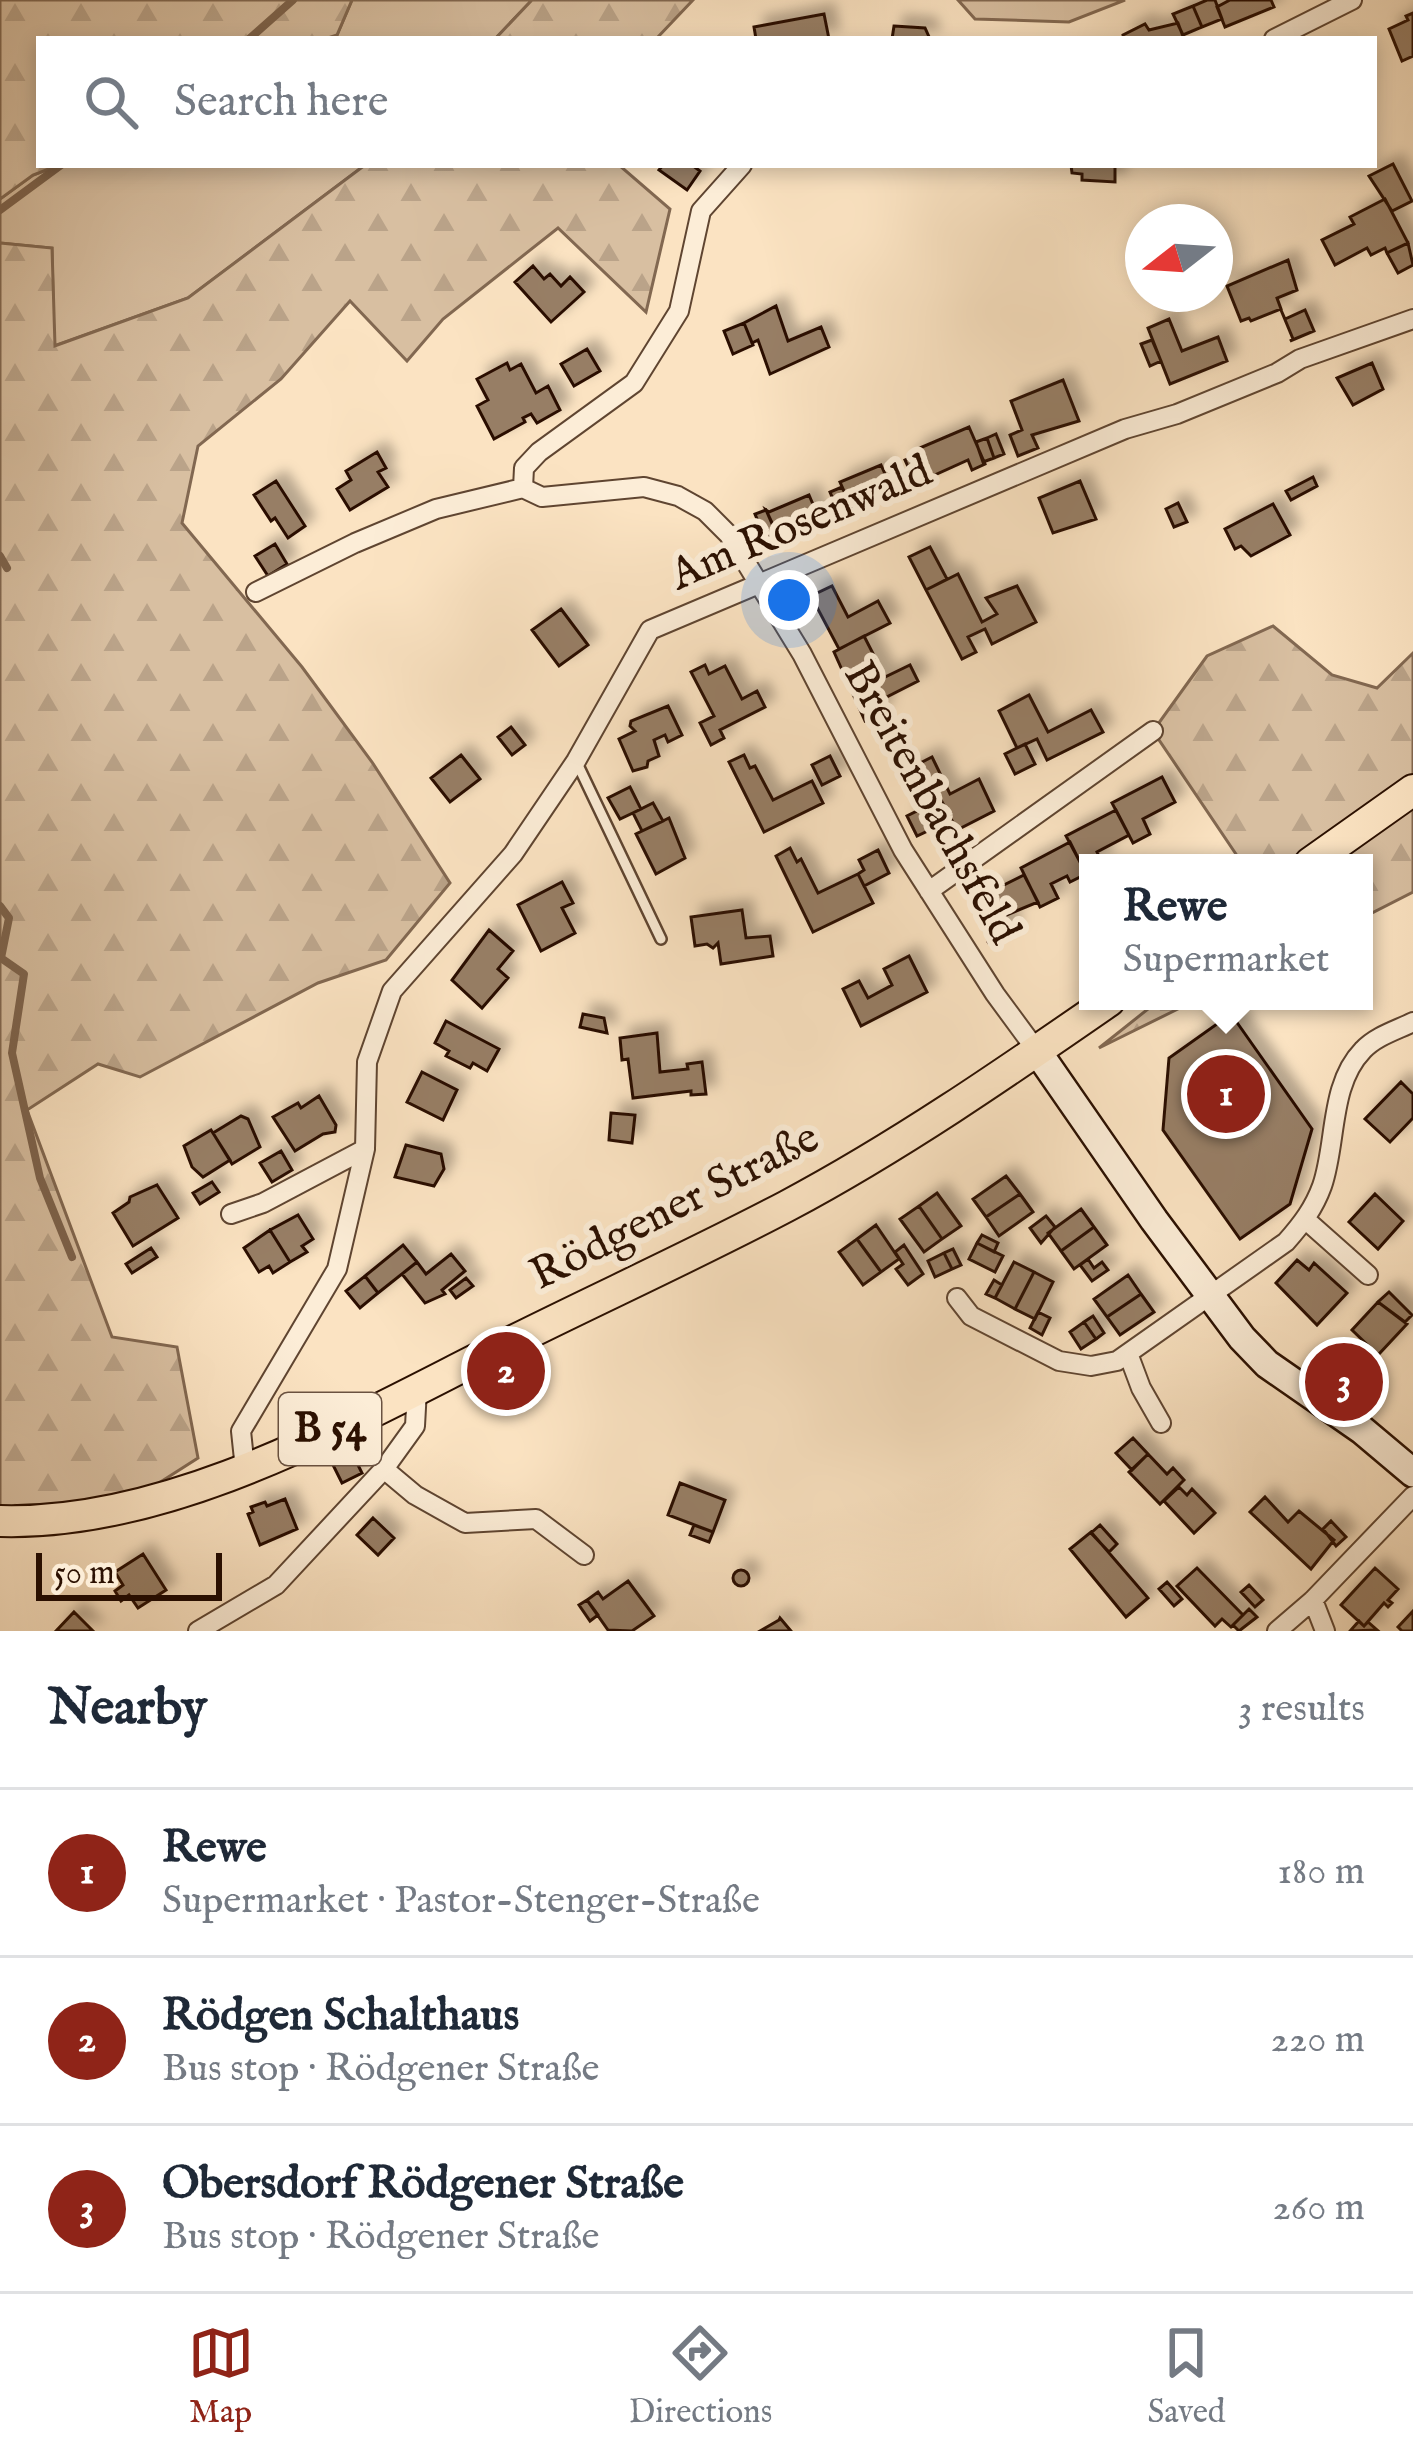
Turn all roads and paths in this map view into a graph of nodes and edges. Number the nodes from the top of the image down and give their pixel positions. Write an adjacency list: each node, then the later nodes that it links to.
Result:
1 (1352, 0): 2 (street)
2 (1280, 36)
3 (739, 168): 5 (street)
4 (1413, 319): 6 (street, Am Rosenwald)
5 (523, 488): 6 (street, Breitenbachsfeld); 7 (street, Breitenbachsfeld)
6 (758, 581): 9 (street, Am Rosenwald); 12 (street, Breitenbachsfeld)
7 (256, 592)
8 (1153, 731): 12 (street)
9 (576, 761): 13 (lane); 17 (street, Am Rosenwald)
10 (1413, 790): 11 (main road)
11 (1323, 854)
12 (929, 891): 16 (street, Breitenbachsfeld)
13 (661, 939)
14 (1095, 1010): 16 (main road, Rödgener Straße / B 54)
15 (1413, 1022): 19 (street)
16 (1037, 1051): 21 (main road); 24 (main road, Rödgener Straße / B 54)
17 (365, 1149): 18 (street); 26 (street, Am Rosenwald)
18 (231, 1214)
19 (1306, 1220): 20 (street); 21 (street)
20 (1368, 1275)
21 (1208, 1296): 23 (street); 28 (main road)
22 (957, 1298): 23 (street)
23 (1129, 1356): 25 (street)
24 (417, 1389): 26 (main road, Rödgener Straße / B 54); 27 (street)
25 (1161, 1423)
26 (245, 1469): 30 (main road, Rödgener Straße / B 54)
27 (384, 1469): 31 (street); 33 (street)
28 (1413, 1473)
29 (1413, 1496): 32 (street)
30 (0, 1521)
31 (584, 1555)
32 (1313, 1600): 34 (street); 35 (street)
33 (205, 1630)
34 (1276, 1631)
35 (1324, 1631)

